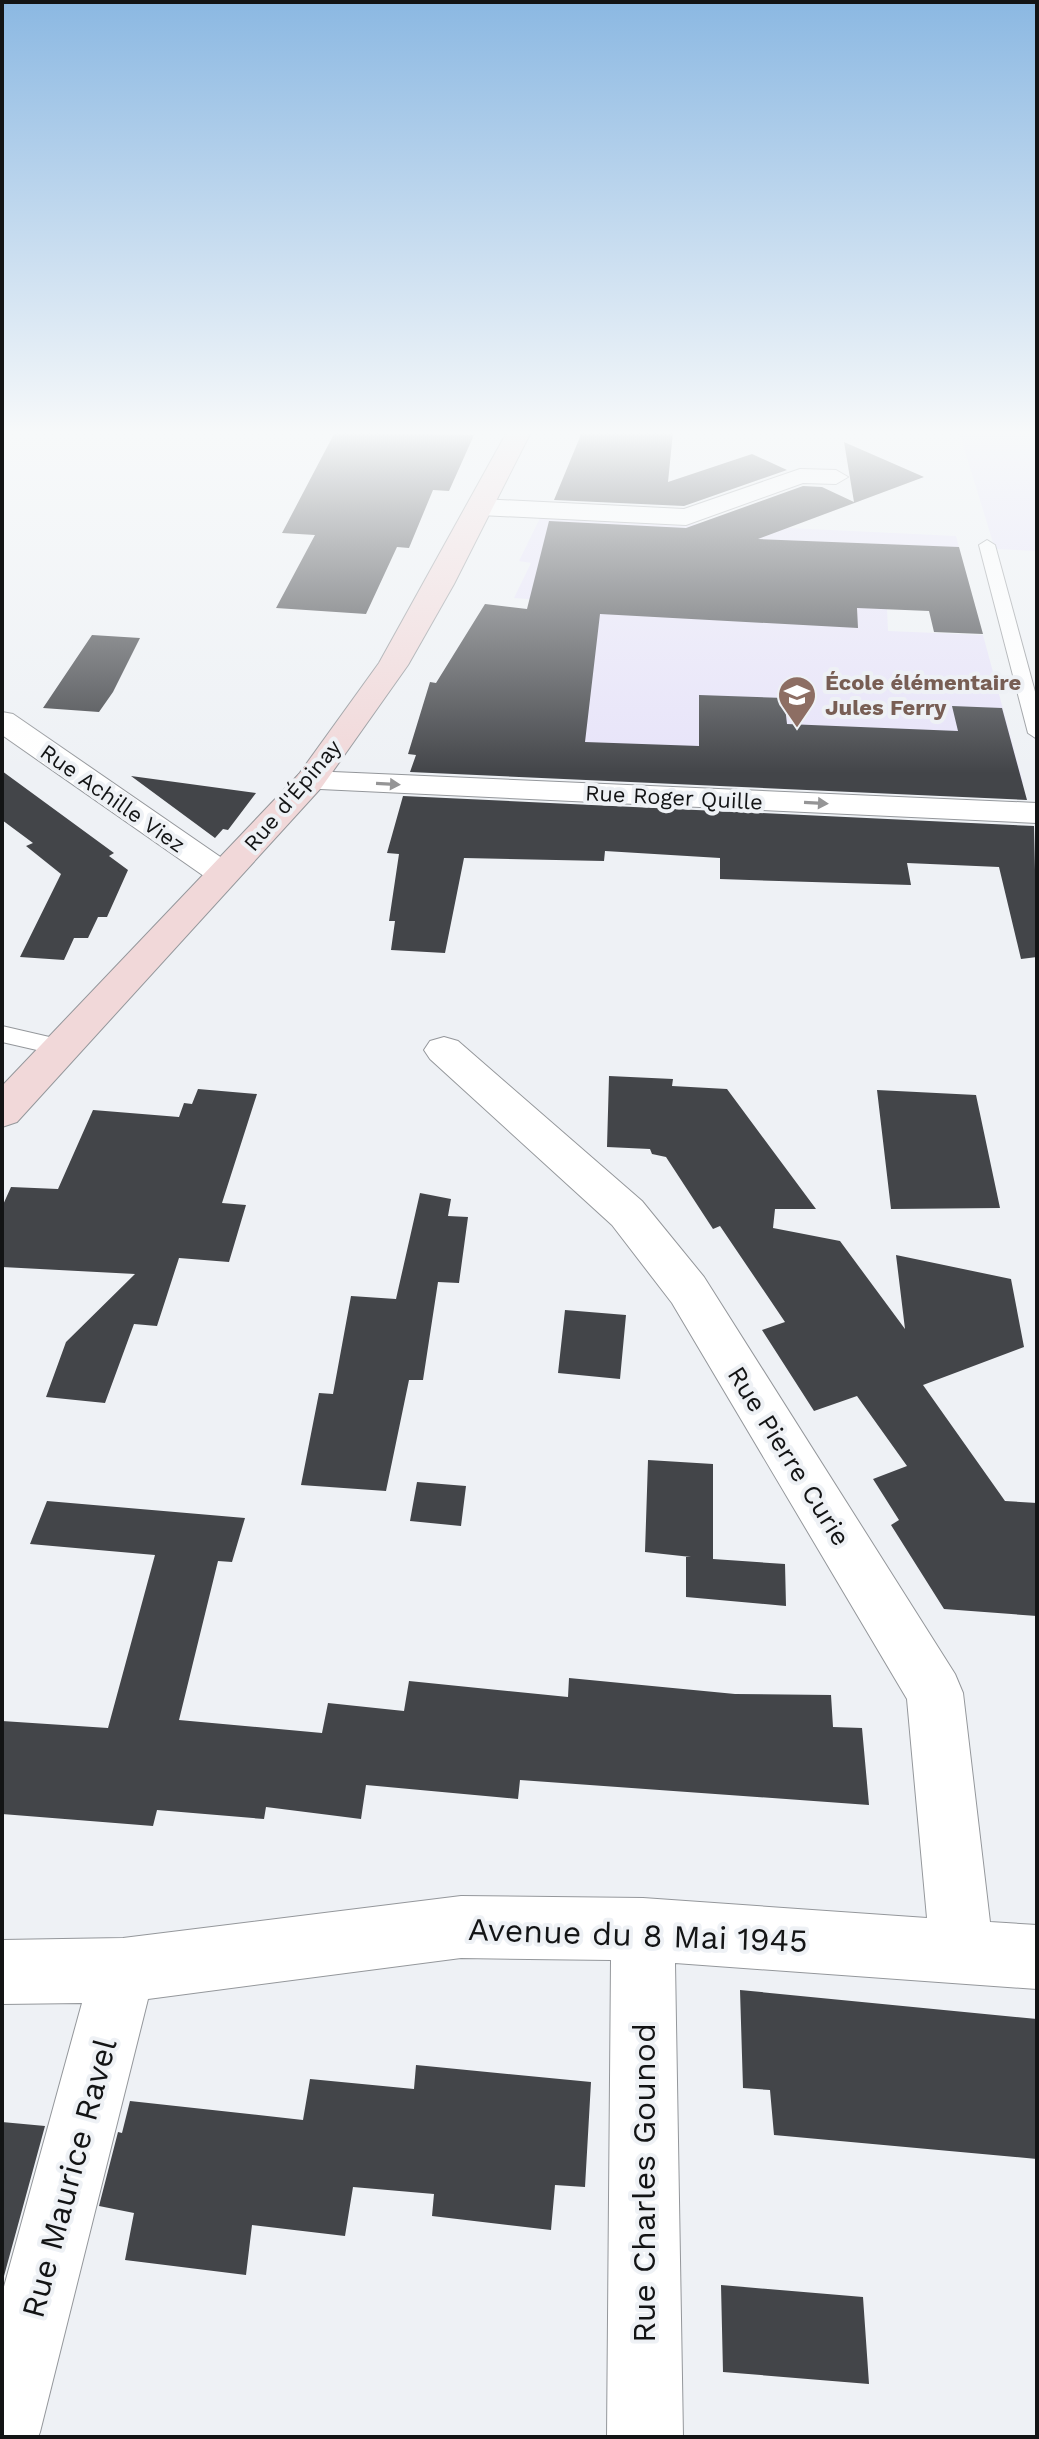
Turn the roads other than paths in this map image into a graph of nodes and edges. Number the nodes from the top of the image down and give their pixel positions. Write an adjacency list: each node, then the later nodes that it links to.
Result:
1 (987, 545): 4 (lane)
2 (459, 546): 5 (main road, Rue d'Épinay)
3 (3, 723): 7 (street, Rue Achille Viez)
4 (1037, 733)
5 (310, 781): 6 (street, Rue Roger Quille, one-way to 6); 7 (main road, Rue d'Épinay)
6 (1037, 813)
7 (223, 874): 9 (main road, Rue d'Épinay)
8 (2, 1034): 9 (lane)
9 (63, 1048): 11 (main road, Rue d'Épinay)
10 (444, 1050): 13 (street, Rue Pierre Curie)
11 (2, 1112)
12 (643, 1929): 13 (street, Avenue du 8 Mai 1945); 15 (street, Avenue du 8 Mai 1945); 18 (street, Rue Charles Gounod)
13 (962, 1951): 14 (street, Avenue du 8 Mai 1945)
14 (1037, 1957)
15 (123, 1970): 16 (street, Avenue du 8 Mai 1945); 17 (street, Rue Maurice Ravel)
16 (2, 1972)
17 (2, 2432)
18 (645, 2437)

